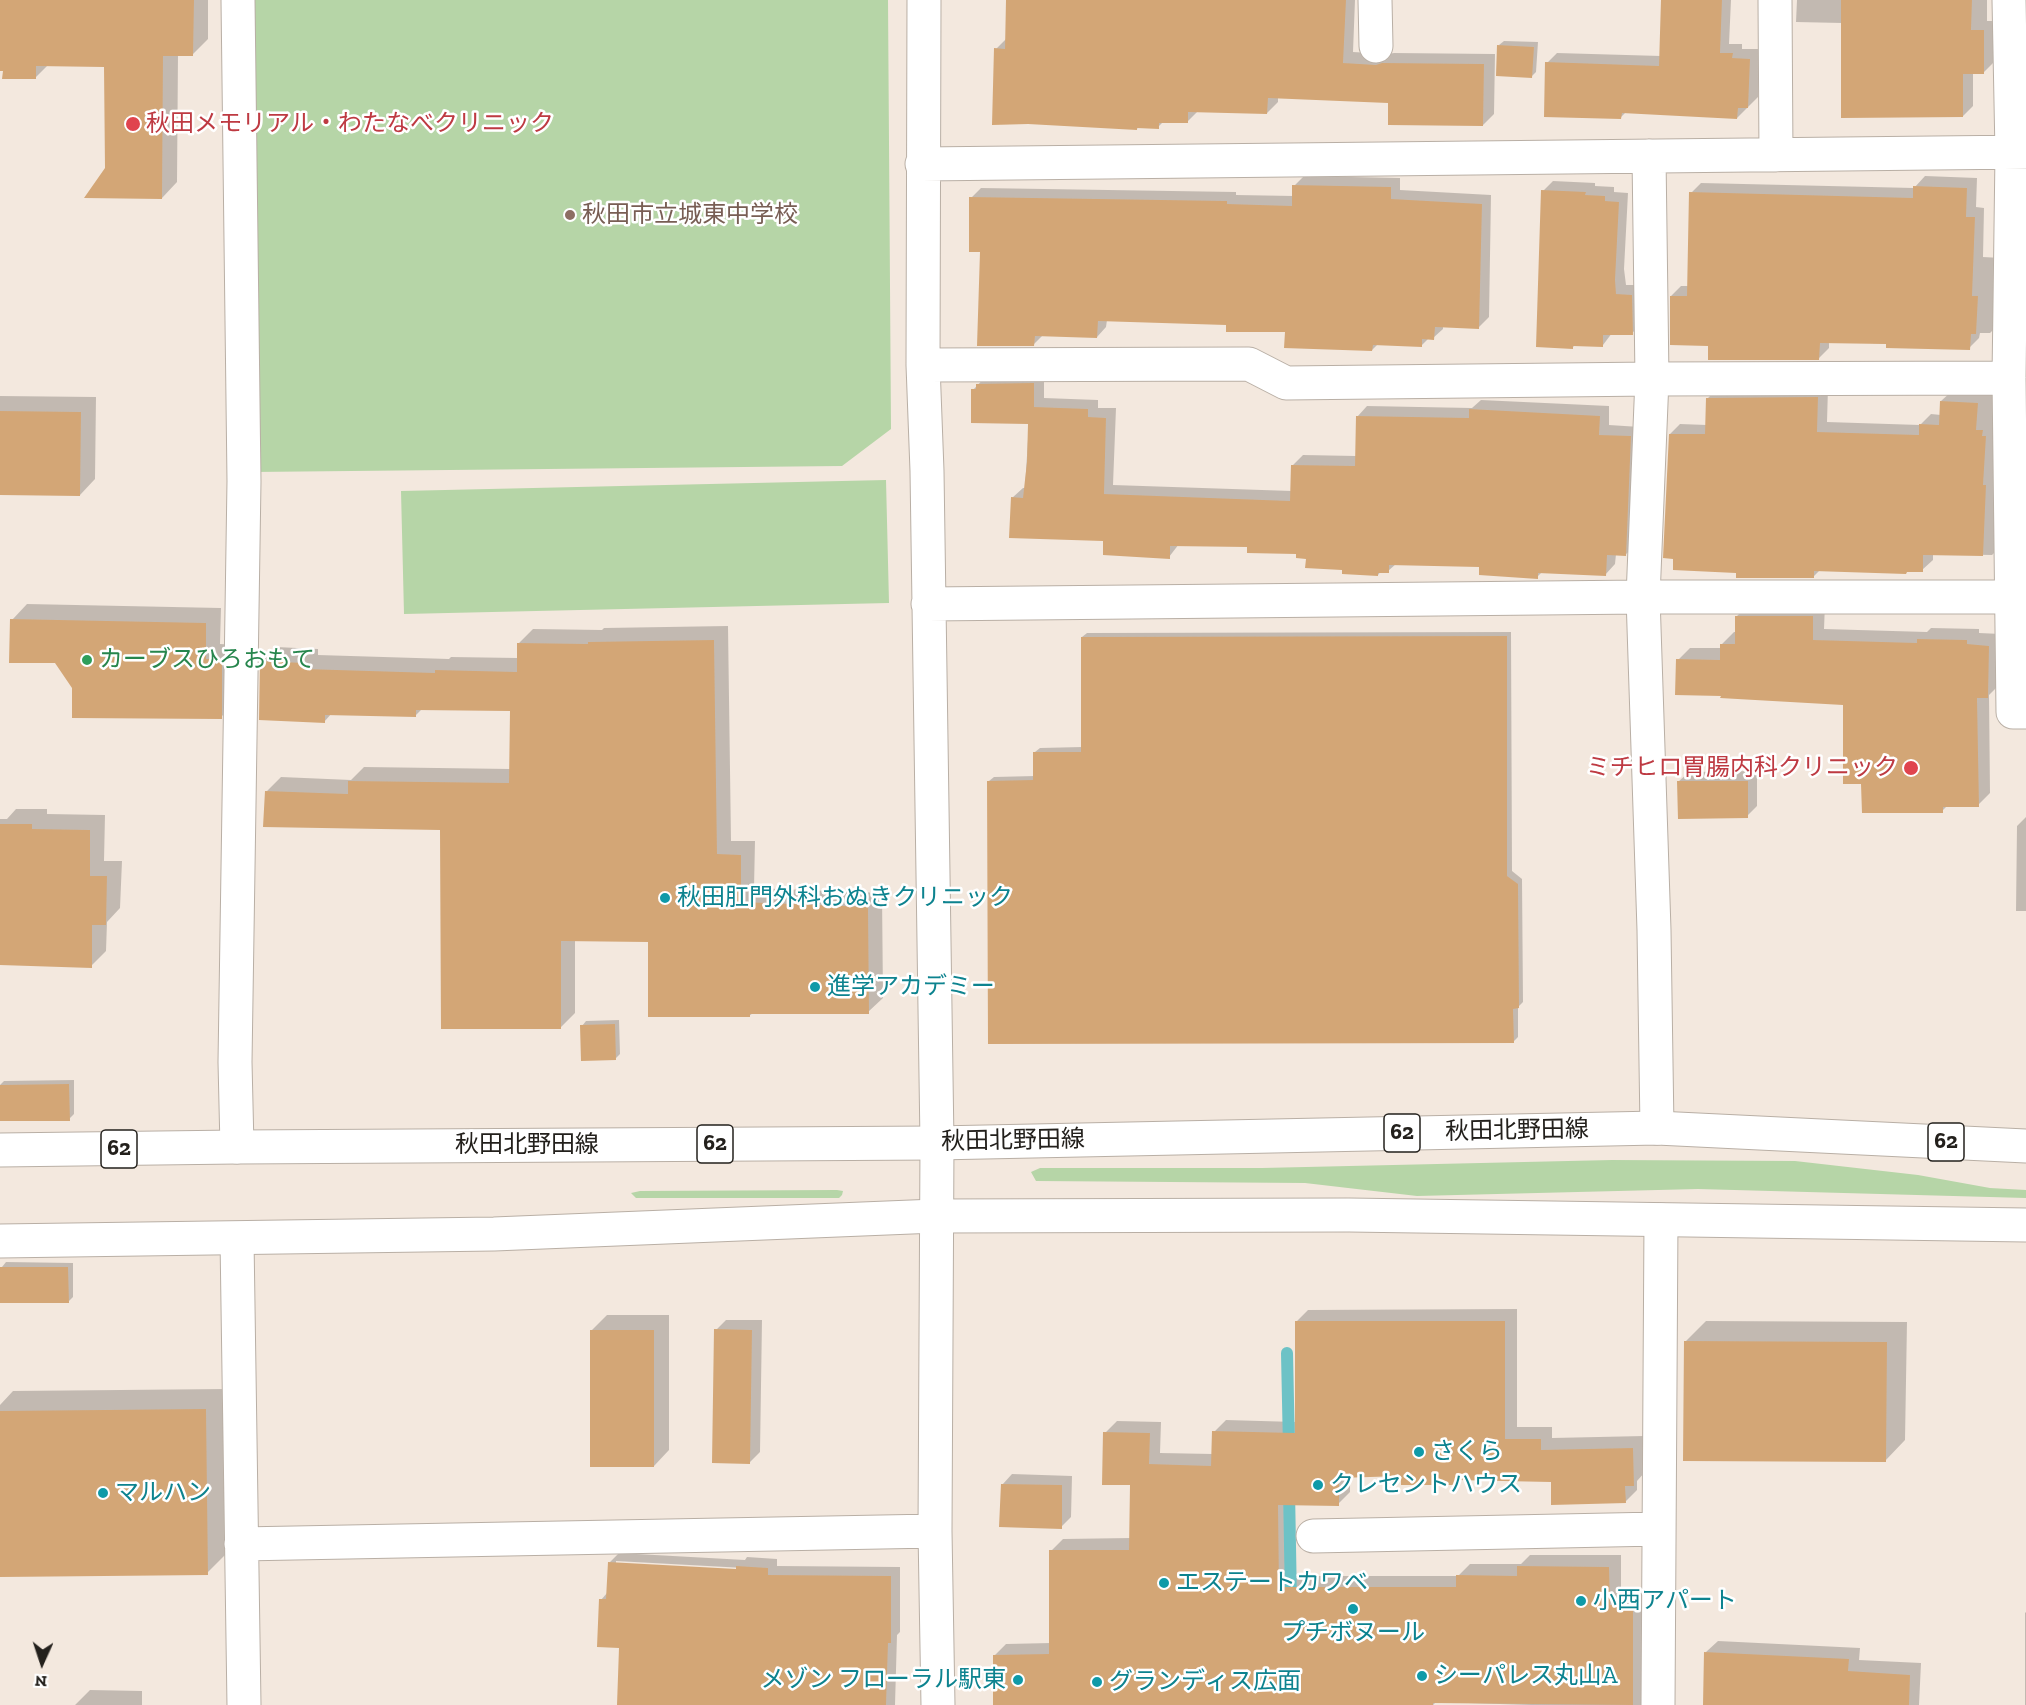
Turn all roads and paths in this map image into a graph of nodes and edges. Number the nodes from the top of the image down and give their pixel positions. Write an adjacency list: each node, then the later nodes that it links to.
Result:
1 (238, 0): 21 (street)
2 (924, 0): 10 (street)
3 (1375, 0): 6 (street)
4 (1775, 0): 8 (street)
5 (2009, 0): 7 (street)
6 (1376, 46)
7 (2019, 152): 8 (street); 12 (street)
8 (1776, 155): 9 (street)
9 (1649, 156): 10 (street); 13 (street)
10 (922, 164): 11 (street)
11 (923, 365): 13 (street); 16 (street)
12 (2009, 378): 13 (street); 15 (street)
13 (1652, 379): 14 (street)
14 (1643, 597): 15 (street); 16 (street); 18 (street)
15 (2012, 597): 17 (street)
16 (928, 604): 19 (street)
17 (2026, 712)
18 (1657, 1128): 19 (street, 秋田北野田線 / 62); 20 (street, 秋田北野田線 / 62)
19 (938, 1143): 21 (street, 秋田北野田線 / 62); 23 (street)
20 (2026, 1146)
21 (237, 1147): 22 (street, 秋田北野田線 / 62)
22 (0, 1150)
23 (936, 1216): 24 (street); 26 (street); 29 (street)
24 (1661, 1220): 25 (street); 28 (street)
25 (2026, 1225)
26 (237, 1239): 27 (street); 31 (street)
27 (0, 1241)
28 (1659, 1528): 30 (street); 34 (street)
29 (935, 1531): 31 (street); 33 (street)
30 (1313, 1536)
31 (241, 1544): 32 (street)
32 (244, 1705)
33 (938, 1705)
34 (1658, 1705)

